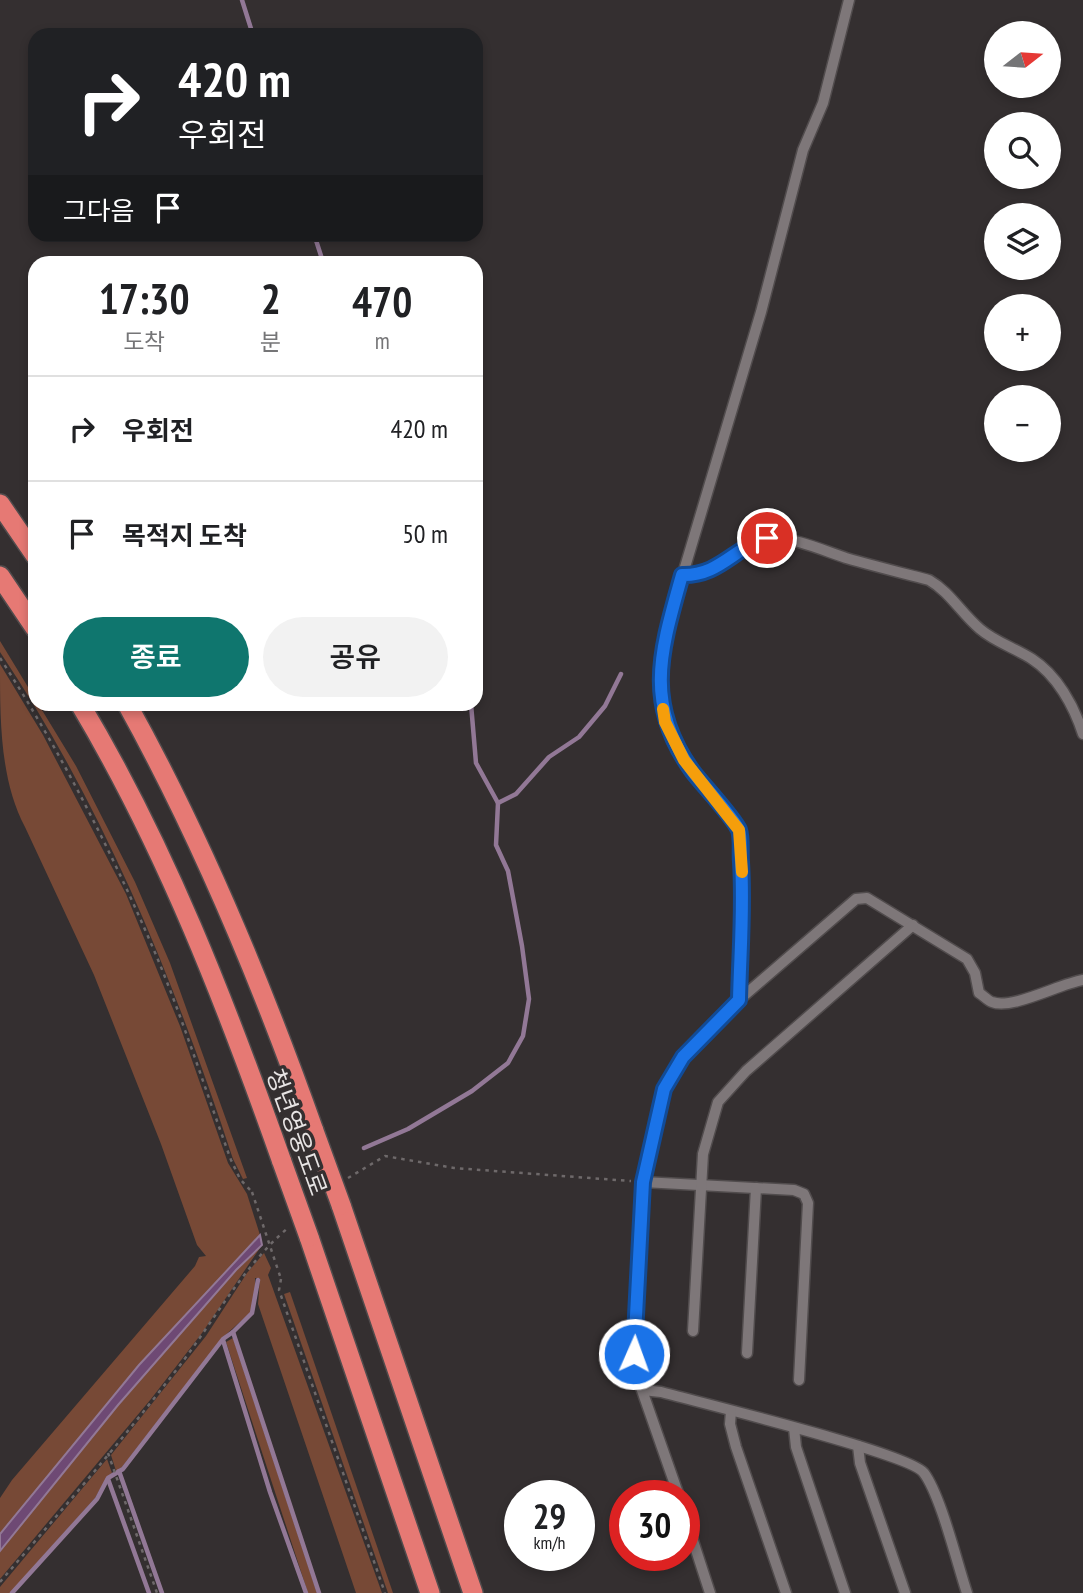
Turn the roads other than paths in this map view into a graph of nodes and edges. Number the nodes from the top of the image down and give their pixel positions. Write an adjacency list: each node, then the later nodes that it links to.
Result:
1 (849, 0): 4 (street)
2 (0, 504): 3 (highway)
3 (28, 545)
4 (682, 575): 9 (street); 12 (street)
5 (0, 576): 6 (highway)
6 (28, 618)
7 (84, 711): 25 (highway, 청년영웅도로, bridge)
8 (131, 711): 26 (highway, 청년영웅도로, bridge)
9 (1083, 734)
10 (913, 925): 11 (street); 12 (street); 14 (street)
11 (1083, 980)
12 (739, 1000): 13 (street)
13 (643, 1182): 14 (street); 19 (street)
14 (700, 1185): 15 (street); 16 (street)
15 (756, 1188): 17 (street); 18 (street)
16 (693, 1331)
17 (747, 1353)
18 (799, 1380)
19 (643, 1390): 20 (street); 23 (street)
20 (731, 1411): 21 (street); 28 (street)
21 (794, 1428): 22 (street); 29 (street)
22 (858, 1446): 30 (street); 31 (street)
23 (674, 1480)
24 (700, 1562): 27 (street)
25 (430, 1593)
26 (473, 1593)
27 (710, 1593)
28 (786, 1593)
29 (845, 1593)
30 (905, 1593)
31 (967, 1593)

